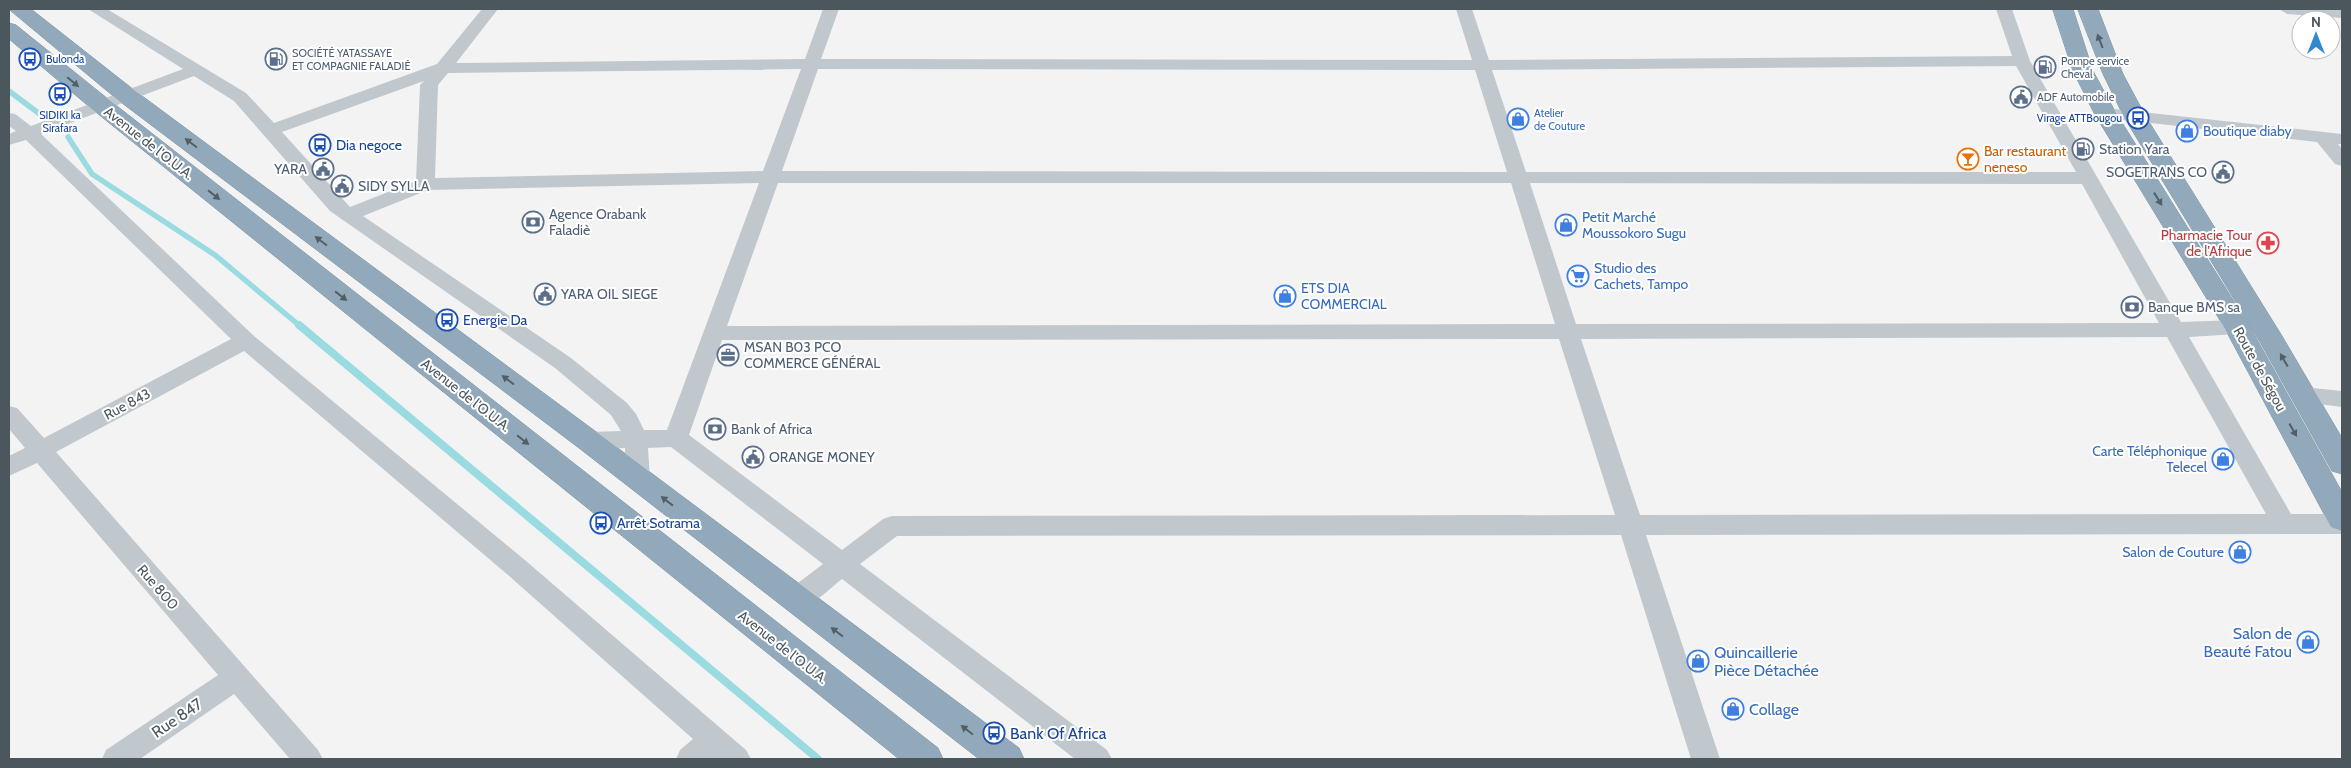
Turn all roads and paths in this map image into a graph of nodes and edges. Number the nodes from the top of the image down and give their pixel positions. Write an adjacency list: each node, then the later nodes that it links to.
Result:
1 (96, 9): 15 (street)
2 (490, 9): 14 (street)
3 (831, 9): 12 (street)
4 (1464, 9): 13 (street)
5 (2004, 9): 11 (street)
6 (2063, 9): 18 (highway, Route de Ségou)
7 (2088, 9): 19 (highway, Route de Ségou, one-way to 7)
8 (2287, 9): 9 (street)
9 (2342, 13)
10 (19, 14): 16 (highway, Avenue de l'O.U.A.); 17 (highway, Avenue de l'O.U.A., one-way to 17)
11 (2022, 61): 13 (street); 28 (street)
12 (811, 64): 13 (street); 14 (street); 27 (street)
13 (1482, 65): 26 (street)
14 (442, 68): 21 (street); 29 (street)
15 (196, 70): 16 (street); 21 (street)
16 (126, 95): 17 (street); 40 (highway, Avenue de l'O.U.A., one-way to 16)
17 (100, 104): 22 (street); 58 (highway, Avenue de l'O.U.A., one-way to 58)
18 (2105, 113): 19 (street); 31 (highway, Route de Ségou, one-way to 31)
19 (2135, 117): 23 (street); 36 (highway, Route de Ségou, one-way to 19)
20 (9, 118): 22 (street)
21 (271, 130): 30 (street)
22 (18, 136): 35 (street)
23 (2322, 136): 24 (street); 25 (street)
24 (2342, 139)
25 (2342, 160)
26 (1518, 176): 27 (street); 28 (street); 33 (street)
27 (770, 177): 29 (street); 34 (street)
28 (2088, 178): 32 (street)
29 (425, 184): 30 (street)
30 (347, 215): 41 (street)
31 (2237, 327): 32 (street); 46 (highway, Route de Ségou, one-way to 46)
32 (2172, 330): 33 (street); 47 (street)
33 (1568, 331): 34 (street); 49 (street)
34 (714, 333): 39 (street)
35 (246, 341): 42 (street, Rue 843); 53 (street)
36 (2303, 394): 37 (street); 43 (highway, Route de Ségou)
37 (2342, 399)
38 (9, 414): 42 (street, Rue 800)
39 (676, 438): 41 (street); 50 (street)
40 (589, 441): 41 (street); 45 (highway, Avenue de l'O.U.A.)
41 (636, 441): 45 (street)
42 (40, 450): 44 (street, Rue 843); 52 (street, Rue 800)
43 (2342, 463)
44 (9, 467)
45 (638, 478): 51 (highway, Avenue de l'O.U.A., one-way to 45)
46 (2342, 520)
47 (2284, 524): 48 (street); 49 (street)
48 (2342, 524)
49 (1631, 525): 50 (street); 61 (street)
50 (842, 565): 51 (street); 60 (street)
51 (795, 600): 59 (highway, Avenue de l'O.U.A., one-way to 51)
52 (237, 677): 54 (street, Rue 847); 55 (street, Rue 800)
53 (713, 740): 56 (street); 57 (street)
54 (116, 759)
55 (308, 759)
56 (690, 759)
57 (736, 759)
58 (925, 759)
59 (1006, 759)
60 (1097, 759)
61 (1706, 759)

